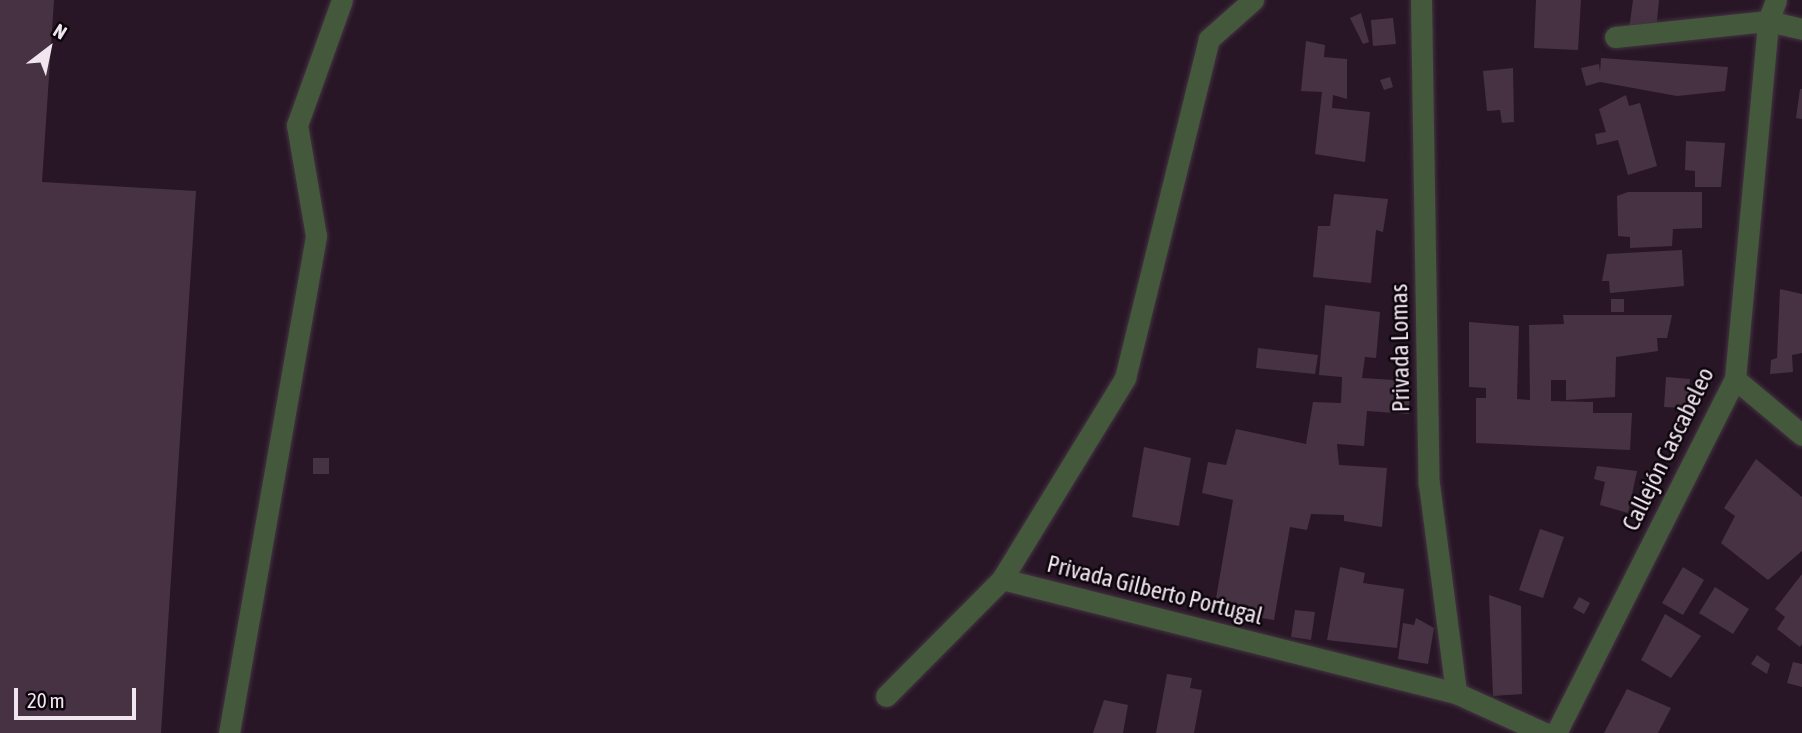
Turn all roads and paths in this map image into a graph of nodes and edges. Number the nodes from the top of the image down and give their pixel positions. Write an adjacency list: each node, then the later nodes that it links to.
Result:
1 (342, 0): 13 (street)
2 (1254, 0): 10 (street)
3 (1421, 0): 11 (street, Privada Lomas)
4 (1776, 0): 5 (street, Callejón Cascabeleo)
5 (1768, 21): 6 (street); 7 (street); 8 (street, Callejón Cascabeleo)
6 (1802, 29)
7 (1615, 37)
8 (1735, 379): 9 (street); 15 (street, Callejón Cascabeleo)
9 (1802, 435)
10 (1002, 579): 11 (street, Privada Gilberto Portugal); 12 (street)
11 (1456, 693): 14 (street, Privada Gilberto Portugal)
12 (886, 696)
13 (229, 733)
14 (1544, 733)
15 (1556, 733)

